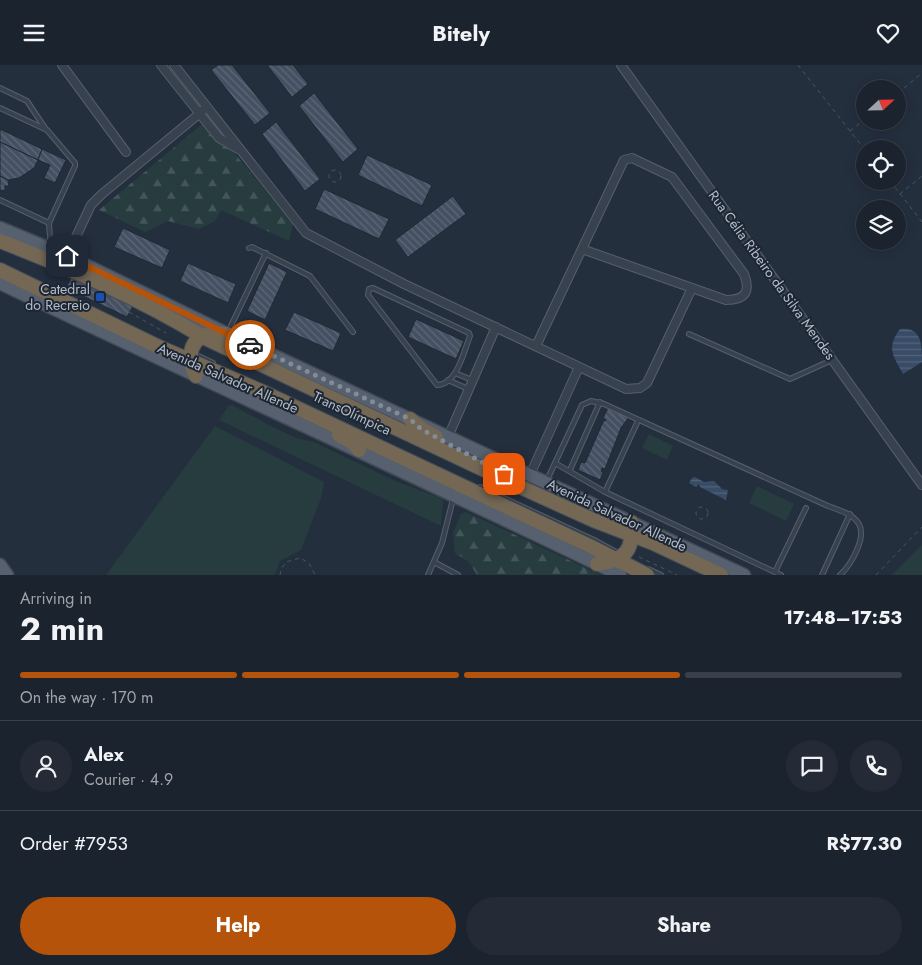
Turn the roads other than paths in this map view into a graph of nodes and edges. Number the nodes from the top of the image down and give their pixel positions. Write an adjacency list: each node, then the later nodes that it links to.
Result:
1 (62, 65): 11 (street)
2 (161, 65): 5 (street)
3 (175, 65): 5 (street); 7 (street)
4 (621, 65): 37 (street, Rua Célia Ribeiro da Silva Mendes)
5 (167, 73): 9 (street)
6 (0, 88): 10 (lane)
7 (206, 107): 9 (street); 12 (street)
8 (0, 108): 10 (lane)
9 (199, 114): 12 (street); 22 (street)
10 (47, 130): 14 (lane)
11 (126, 152)
12 (246, 156): 29 (street)
13 (0, 200): 14 (lane)
14 (49, 223): 20 (lane)
15 (0, 227): 20 (main road, Avenida Salvador Allende)
16 (0, 241): 34 (highway, Avenida Salvador Allende)
17 (0, 247): 26 (lane)
18 (249, 248): 21 (lane)
19 (582, 249): 25 (street); 25 (street); 35 (street)
20 (54, 251): 22 (main road, Avenida Salvador Allende)
21 (266, 253): 31 (lane); 32 (lane)
22 (67, 256): 32 (main road, Avenida Salvador Allende)
23 (4, 269): 27 (lane); 36 (highway, Avenida Salvador Allende)
24 (0, 283): 41 (main road, Avenida Salvador Allende)
25 (692, 288): 39 (street)
26 (106, 292)
27 (61, 293)
28 (162, 320): 30 (lane)
29 (496, 327): 35 (street); 43 (street)
30 (177, 328)
31 (353, 332)
32 (227, 334): 34 (highway); 49 (main road, Avenida Salvador Allende)
33 (689, 334): 37 (lane)
34 (199, 339): 36 (highway); 59 (highway, Avenida Salvador Allende)
35 (536, 346): 39 (street)
36 (189, 354): 38 (lane); 41 (highway); 44 (highway, Avenida Salvador Allende)
37 (832, 360): 57 (street, Rua Célia Ribeiro da Silva Mendes)
38 (218, 365)
39 (579, 367): 55 (street)
40 (455, 373): 42 (lane); 42 (lane); 43 (lane)
41 (196, 376): 52 (main road, Avenida Salvador Allende)
42 (448, 380): 45 (lane)
43 (472, 380): 45 (street)
44 (258, 387): 46 (lane); 52 (highway); 66 (highway, Avenida Salvador Allende)
45 (468, 389): 51 (street)
46 (289, 398)
47 (323, 400): 63 (lane, TransOlímpica)
48 (600, 402): 53 (lane); 54 (lane); 64 (lane)
49 (410, 419): 51 (main road, Avenida Salvador Allende); 59 (highway)
50 (637, 423): 60 (lane)
51 (448, 437): 55 (main road, Avenida Salvador Allende)
52 (359, 450): 61 (main road, Avenida Salvador Allende)
53 (555, 463): 54 (lane); 56 (lane)
54 (570, 470): 60 (lane)
55 (530, 475): 56 (main road, Avenida Salvador Allende)
56 (546, 482): 65 (main road, Avenida Salvador Allende)
57 (922, 485)
58 (478, 486): 66 (lane)
59 (527, 490): 65 (highway, Avenida Salvador Allende)
60 (606, 491): 71 (lane)
61 (454, 495): 67 (lane); 68 (main road, Avenida Salvador Allende)
62 (806, 508): 71 (lane)
63 (564, 513)
64 (850, 514): 80 (lane); 81 (lane)
65 (631, 536): 66 (highway); 77 (highway, Avenida Salvador Allende); 78 (main road, Avenida Salvador Allende)
66 (623, 558): 68 (highway); 70 (highway, Avenida Salvador Allende)
67 (434, 562): 73 (lane); 74 (lane)
68 (597, 564): 75 (main road, Avenida Salvador Allende)
69 (0, 565): 72 (main road)
70 (645, 571): 76 (lane)
71 (775, 572): 79 (lane)
72 (7, 575)
73 (428, 575)
74 (458, 575)
75 (620, 575)
76 (661, 575)
77 (721, 575)
78 (744, 575)
79 (782, 575)
80 (822, 575)
81 (840, 575)

